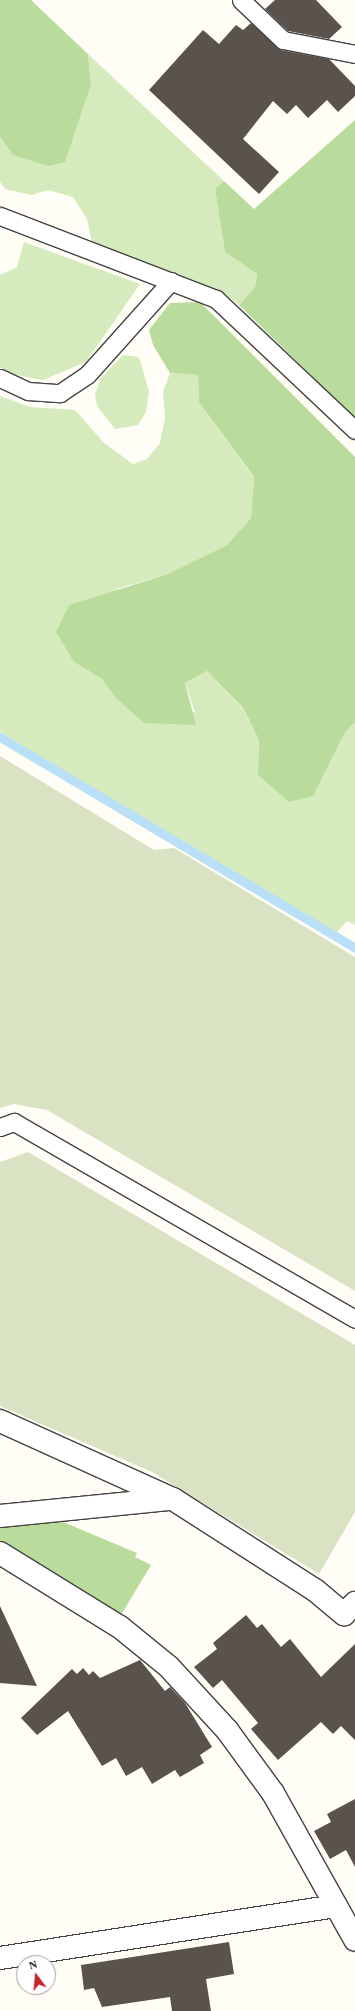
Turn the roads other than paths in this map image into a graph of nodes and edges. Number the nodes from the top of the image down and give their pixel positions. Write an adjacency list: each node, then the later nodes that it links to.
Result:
1 (241, 0): 2 (lane)
2 (355, 54)
3 (0, 216): 4 (lane)
4 (171, 281): 5 (lane); 6 (lane)
5 (0, 378)
6 (355, 430)
7 (0, 1127): 8 (lane)
8 (355, 1319)
9 (0, 1421): 10 (street)
10 (173, 1499): 11 (street); 13 (street)
11 (0, 1516)
12 (0, 1553): 14 (street)
13 (355, 1603)
14 (336, 1906): 15 (street); 16 (street)
15 (355, 1940)
16 (0, 1958)

